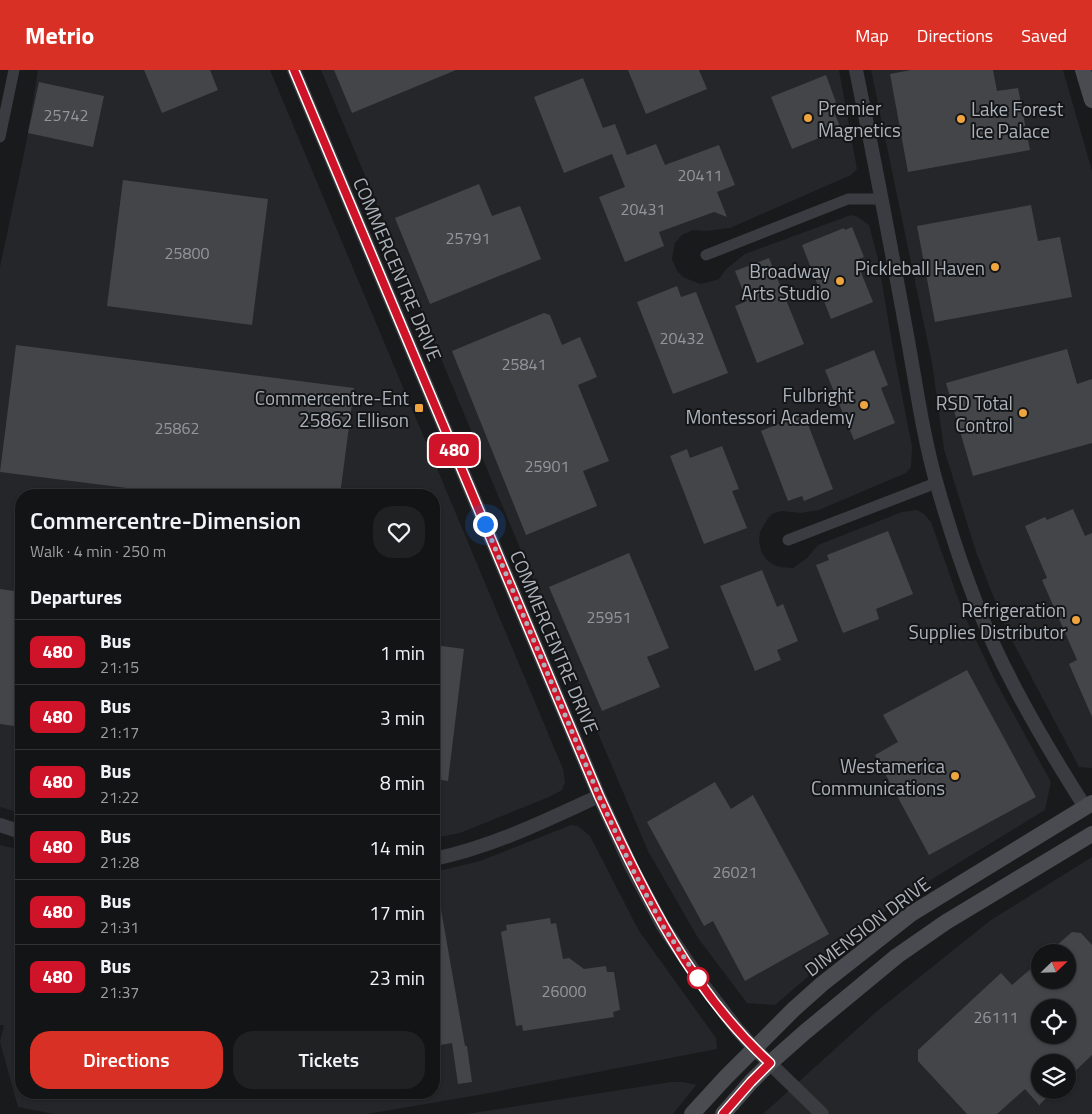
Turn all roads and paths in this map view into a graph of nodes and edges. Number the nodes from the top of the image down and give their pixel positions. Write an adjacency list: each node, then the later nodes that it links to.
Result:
1 (14, 70): 6 (street)
2 (294, 70): 11 (street, COMMERCENTRE DRIVE)
3 (856, 70): 7 (street)
4 (1083, 70): 5 (main road)
5 (1092, 100)
6 (0, 137)
7 (882, 199): 8 (street); 9 (street)
8 (706, 255)
9 (936, 483): 10 (street); 12 (street)
10 (788, 540)
11 (599, 796): 16 (street); 17 (street, COMMERCENTRE DRIVE)
12 (1088, 805): 17 (main road, DIMENSION DRIVE)
13 (0, 826): 14 (street)
14 (15, 830)
15 (1092, 834): 18 (main road)
16 (440, 858)
17 (754, 1048): 18 (street, COMMERCENTRE DRIVE); 19 (main road, DIMENSION DRIVE)
18 (770, 1063): 20 (main road); 21 (street, COMMERCENTRE DRIVE)
19 (692, 1114)
20 (723, 1114)
21 (822, 1114)

